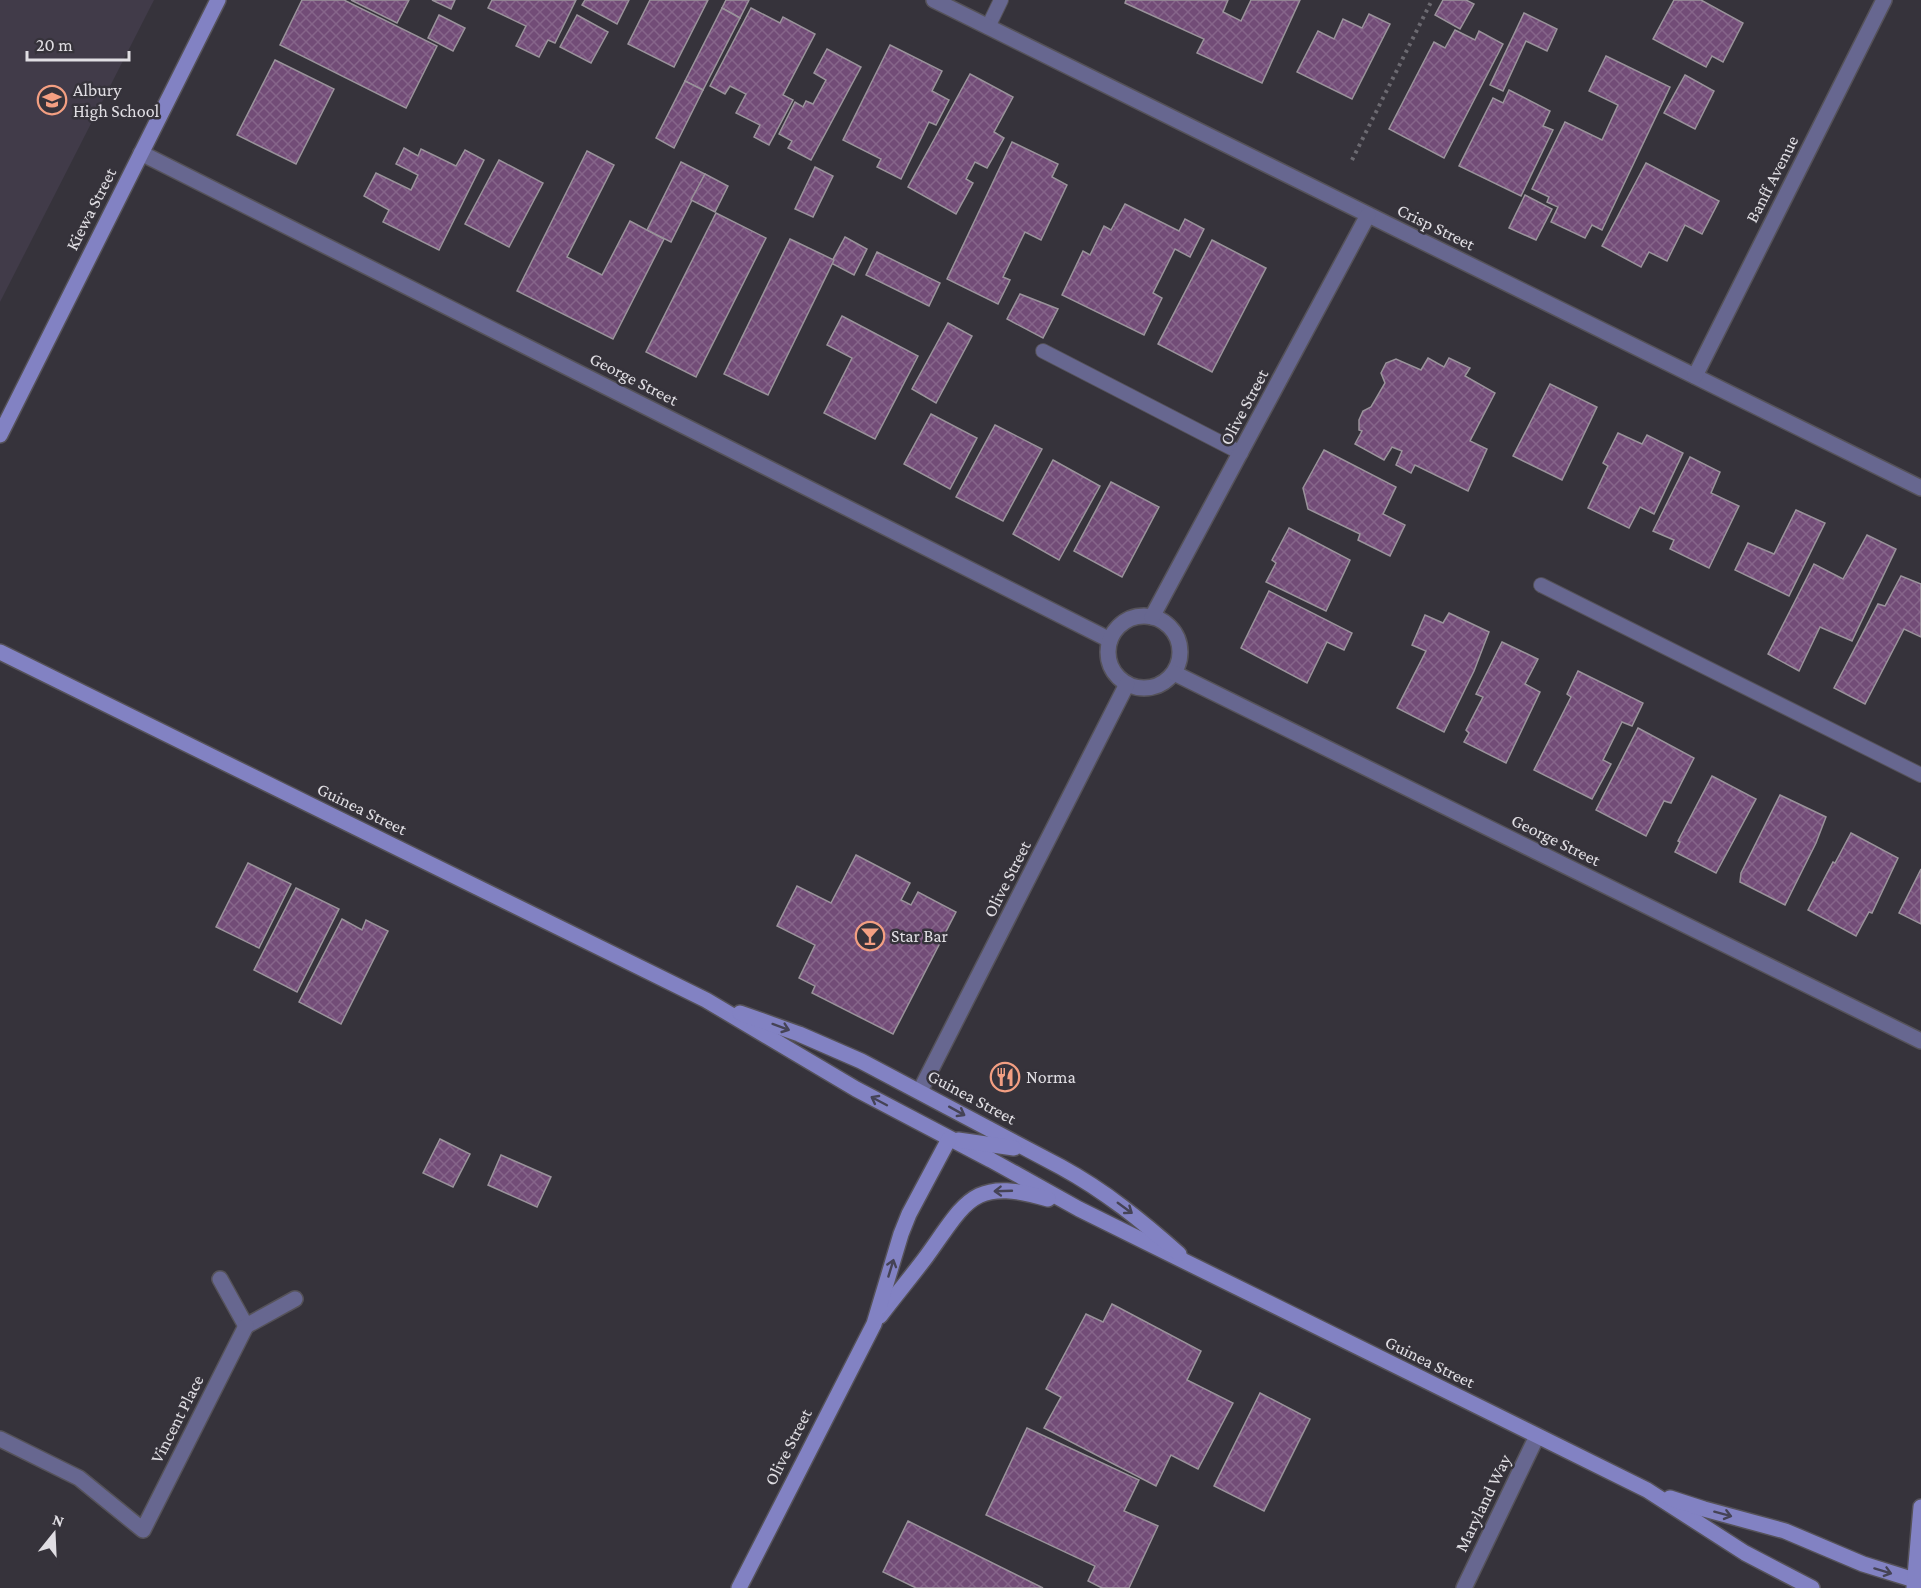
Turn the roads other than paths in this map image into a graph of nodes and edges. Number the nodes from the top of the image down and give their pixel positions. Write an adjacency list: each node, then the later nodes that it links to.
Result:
1 (218, 0): 6 (street, Kiewa Street)
2 (934, 0): 5 (street, Crisp Street)
3 (1001, 0): 5 (lane)
4 (1884, 0): 9 (street, Banff Avenue)
5 (988, 27): 7 (street, Crisp Street)
6 (141, 153): 10 (street, Kiewa Street); 15 (street, George Street)
7 (1368, 215): 9 (street, Crisp Street); 11 (street, Olive Street)
8 (1043, 351): 11 (lane)
9 (1695, 376): 12 (street, Crisp Street)
10 (0, 435)
11 (1241, 453): 14 (street, Olive Street)
12 (1921, 488)
13 (1541, 585): 19 (lane)
14 (1152, 617): 15 (street); 17 (street)
15 (1110, 640): 18 (street)
16 (0, 652): 20 (street, Guinea Street)
17 (1174, 673): 18 (street); 21 (street, George Street)
18 (1127, 684): 22 (street, Olive Street)
19 (1921, 775)
20 (706, 1000): 22 (street, Guinea Street, one-way to 22); 23 (street, Guinea Street, one-way to 20)
21 (1921, 1041)
22 (920, 1091): 24 (street, Guinea Street, one-way to 24)
23 (949, 1139): 24 (street); 25 (street, Guinea Street); 29 (street, Olive Street, one-way to 23)
24 (1033, 1153): 26 (street, Guinea Street, one-way to 26)
25 (1079, 1209): 26 (street, Guinea Street); 29 (street, Olive Street, one-way to 29)
26 (1196, 1268): 31 (street, Guinea Street)
27 (220, 1279): 30 (street)
28 (295, 1299): 30 (street)
29 (874, 1324): 36 (street, Olive Street)
30 (246, 1326): 32 (street, Vincent Place)
31 (1537, 1436): 33 (street, Guinea Street); 37 (street, Maryland Way)
32 (0, 1439)
33 (1647, 1490): 35 (street, Guinea Street, one-way to 35); 38 (street, Guinea Street)
34 (1921, 1507): 35 (street)
35 (1917, 1583)
36 (739, 1588)
37 (1464, 1588)
38 (1812, 1588)

